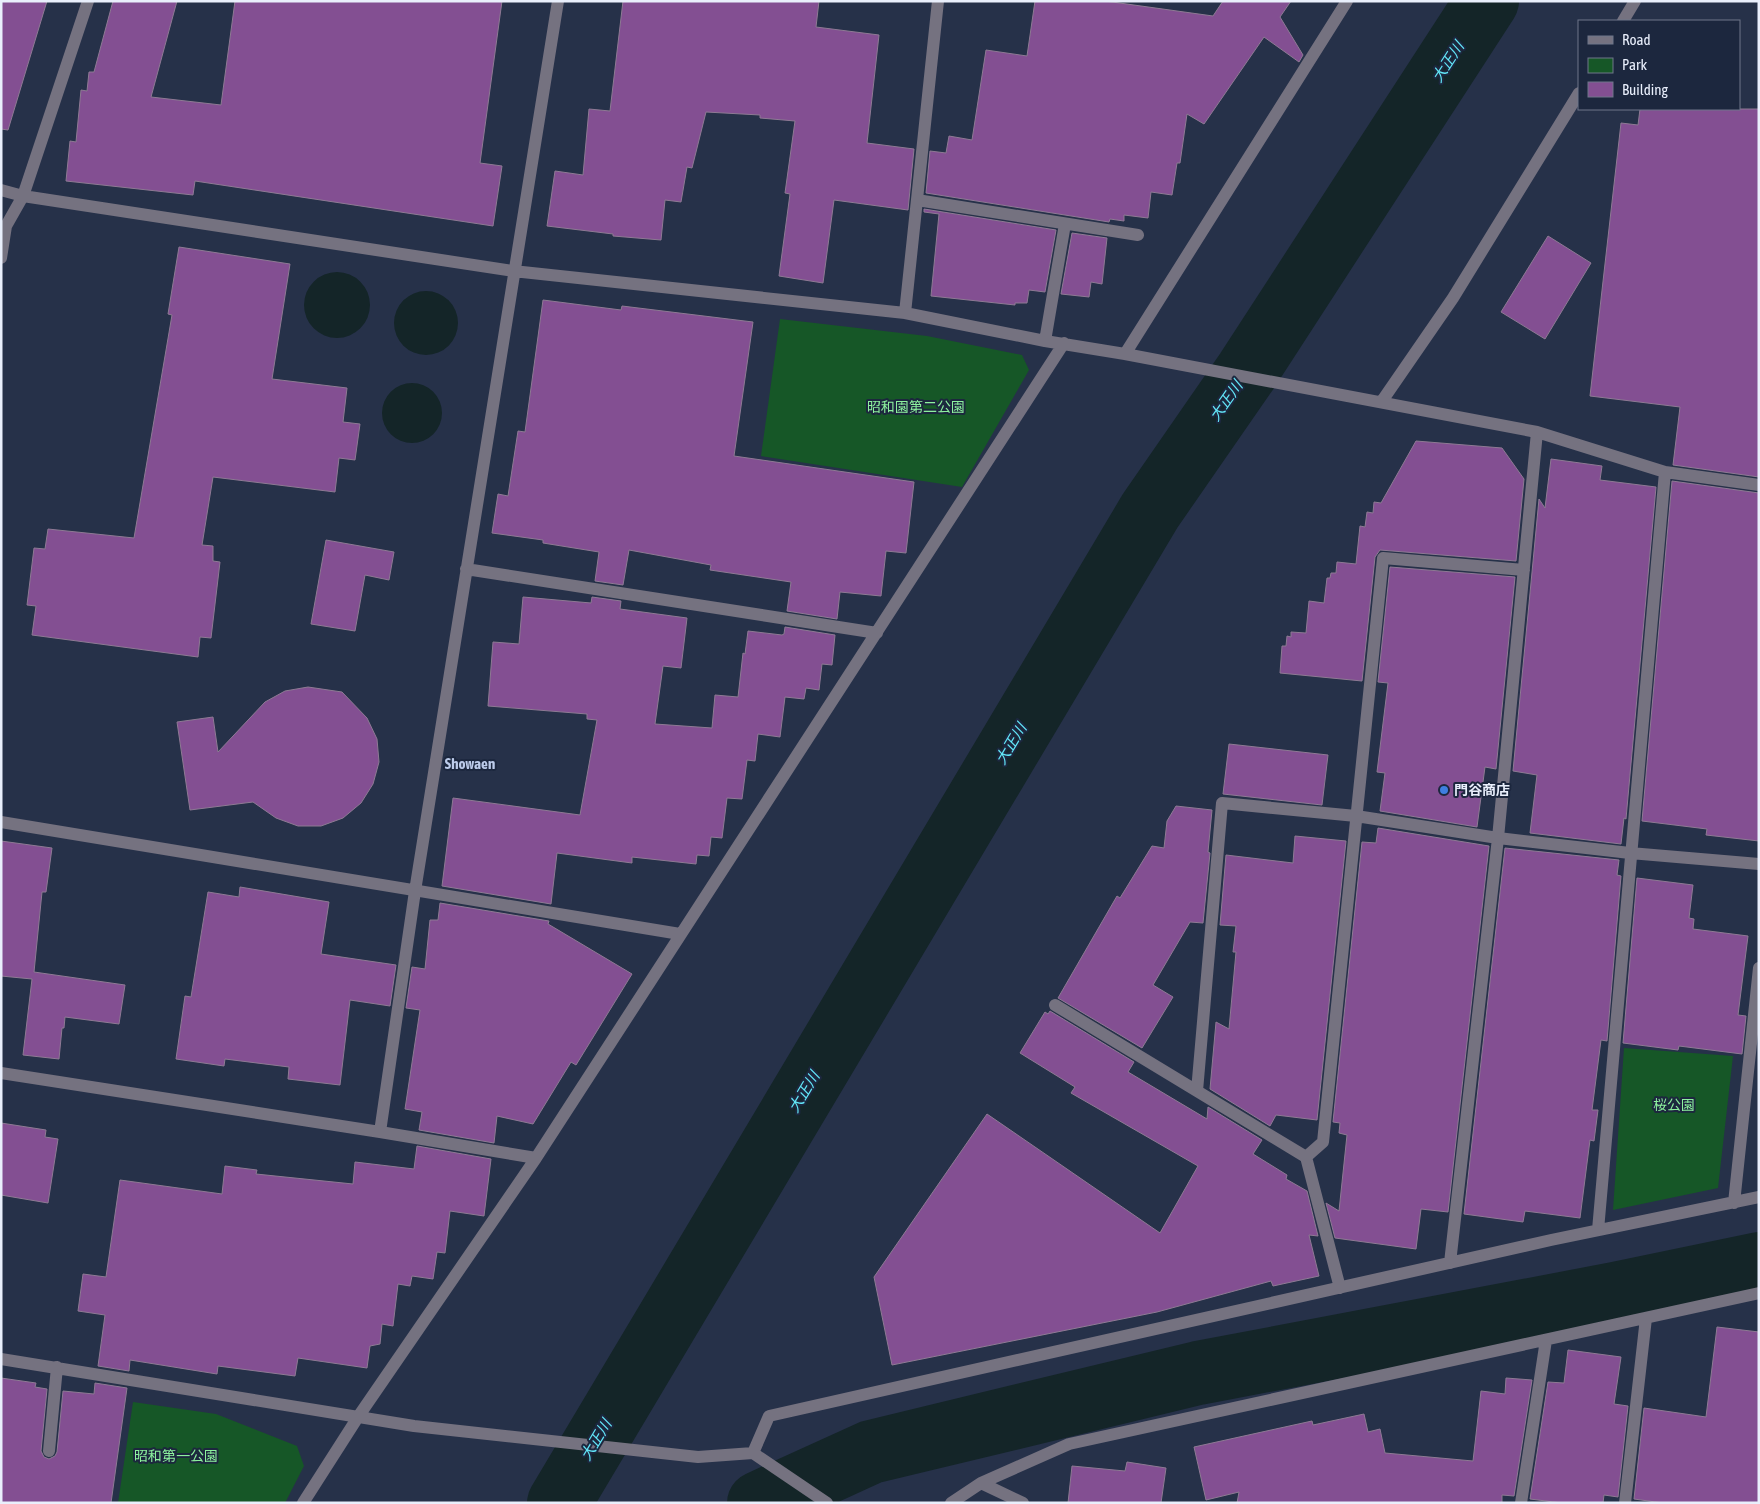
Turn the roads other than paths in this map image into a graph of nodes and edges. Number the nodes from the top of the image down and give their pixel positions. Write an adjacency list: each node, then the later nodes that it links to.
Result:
1 (88, 1): 9 (street)
2 (558, 1): 14 (street)
3 (938, 1): 10 (street)
4 (1347, 1): 18 (street)
5 (1635, 1): 6 (street)
6 (1624, 20)
7 (1578, 95): 19 (street)
8 (1, 190): 9 (street)
9 (23, 196): 13 (street); 14 (street)
10 (917, 200): 11 (street); 15 (street)
11 (1065, 224): 12 (street); 16 (street)
12 (1138, 236)
13 (1, 258)
14 (514, 271): 15 (street); 23 (street)
15 (905, 313): 16 (street)
16 (1045, 341): 17 (street)
17 (1064, 343): 18 (street); 25 (street)
18 (1129, 355): 19 (street)
19 (1382, 402): 20 (street)
20 (1537, 432): 21 (street); 24 (street)
21 (1665, 472): 22 (street); 29 (street)
22 (1759, 485)
23 (466, 569): 25 (street); 31 (street)
24 (1524, 570): 26 (street); 28 (street)
25 (877, 633): 32 (street)
26 (1356, 816): 28 (street); 36 (street); 38 (street)
27 (1, 822): 31 (street)
28 (1498, 838): 29 (street); 43 (street)
29 (1630, 853): 30 (street); 42 (street)
30 (1759, 864)
31 (415, 891): 32 (street); 37 (street)
32 (680, 934): 39 (street)
33 (1759, 968): 41 (street)
34 (1055, 1004): 36 (street)
35 (1, 1073): 37 (street)
36 (1197, 1091): 38 (street)
37 (380, 1132): 39 (street)
38 (1306, 1157): 44 (street)
39 (536, 1158): 50 (street)
40 (1759, 1197): 41 (street)
41 (1734, 1203): 42 (street)
42 (1598, 1230): 43 (street)
43 (1450, 1263): 44 (street)
44 (1340, 1288): 52 (street)
45 (1759, 1293): 46 (street)
46 (1646, 1318): 47 (street); 59 (street)
47 (1546, 1340): 53 (street); 58 (street)
48 (1, 1359): 49 (street)
49 (58, 1367): 50 (street); 51 (street)
50 (358, 1417): 52 (street); 54 (street)
51 (49, 1451)
52 (753, 1454): 55 (street)
53 (981, 1483): 56 (street); 57 (street)
54 (303, 1503)
55 (827, 1503)
56 (951, 1503)
57 (1023, 1503)
58 (1521, 1503)
59 (1625, 1503)

